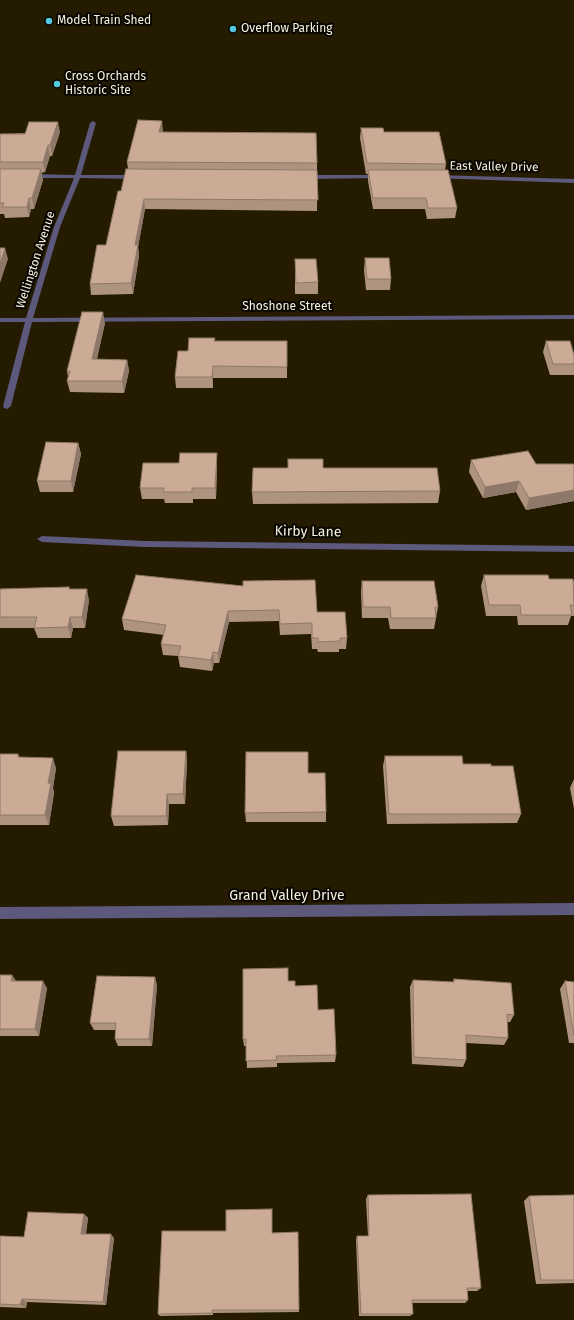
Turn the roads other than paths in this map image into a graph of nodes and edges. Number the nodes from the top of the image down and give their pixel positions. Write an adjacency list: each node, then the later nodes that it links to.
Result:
1 (93, 123): 3 (street, Wellington Avenue)
2 (23, 176): 3 (street)
3 (78, 176): 4 (street); 10 (street, Wellington Avenue)
4 (149, 177)
5 (298, 177): 6 (street)
6 (385, 177)
7 (432, 178): 8 (street, East Valley Drive)
8 (574, 181)
9 (574, 317): 10 (street, Shoshone Street)
10 (29, 319): 11 (street, Shoshone Street); 12 (street, Wellington Avenue)
11 (0, 320)
12 (7, 406)
13 (42, 539): 14 (street, Kirby Lane)
14 (574, 549)
15 (574, 909): 16 (street, Grand Valley Drive)
16 (0, 913)

